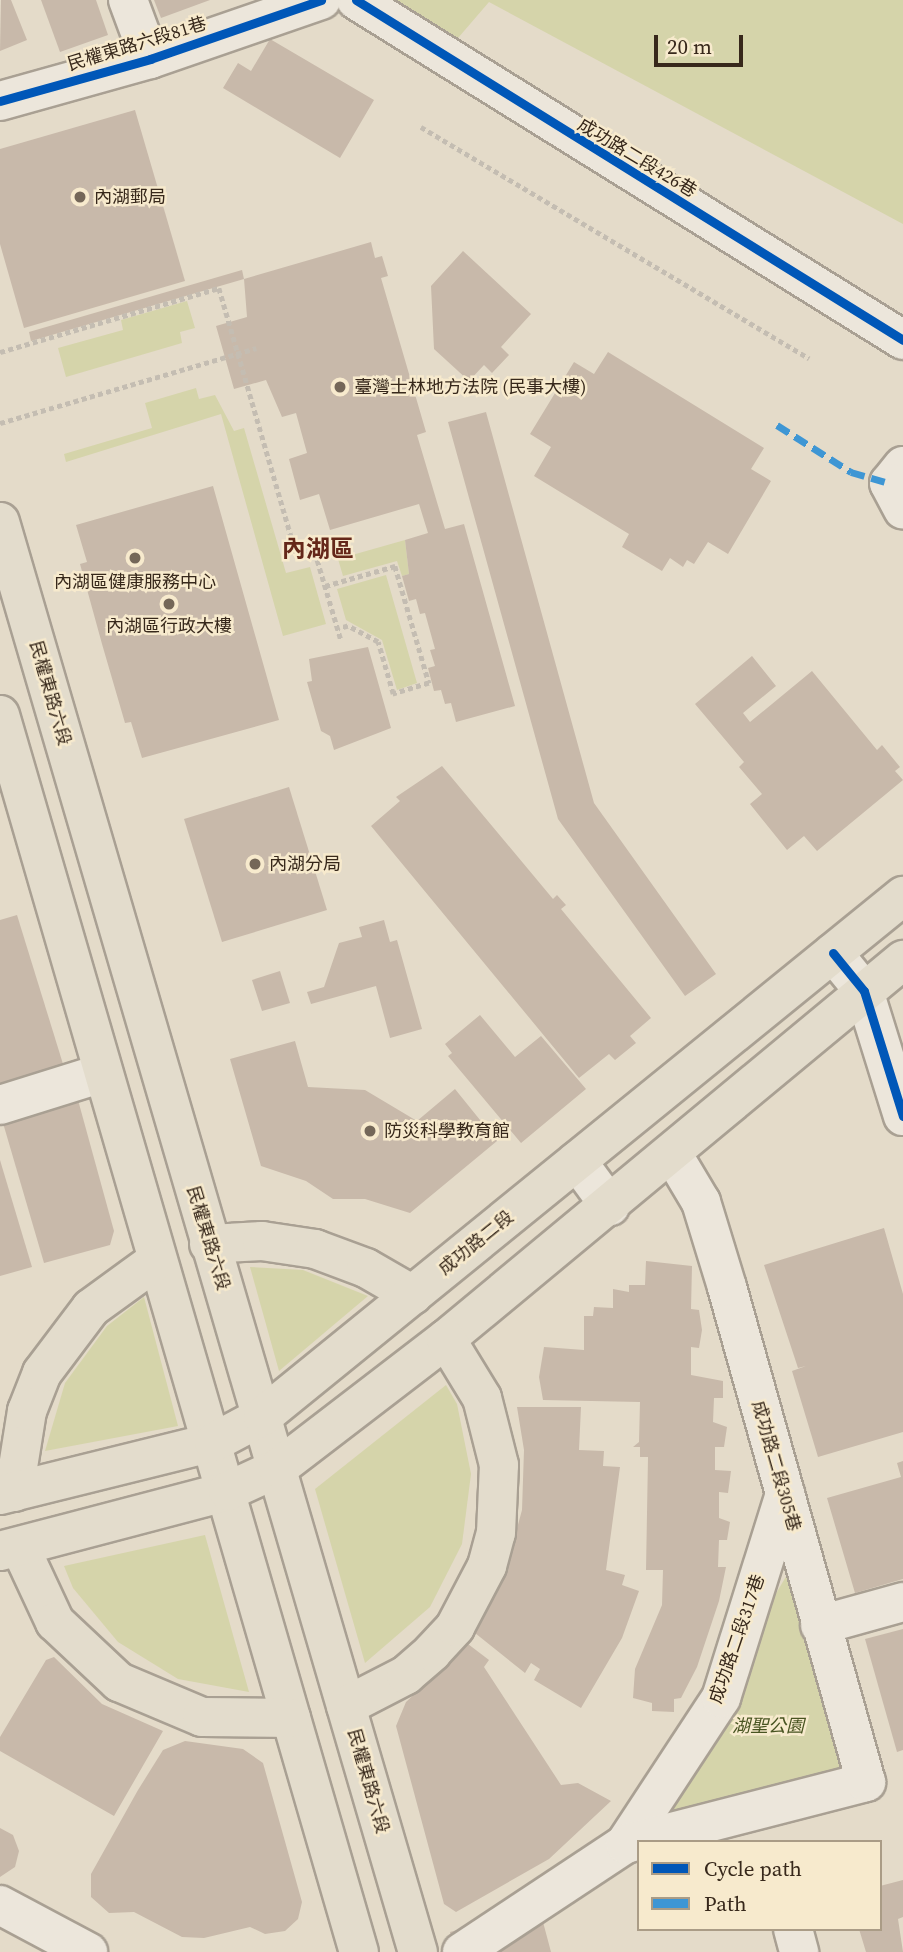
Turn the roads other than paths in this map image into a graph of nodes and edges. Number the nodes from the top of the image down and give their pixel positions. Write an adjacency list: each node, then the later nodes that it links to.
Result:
1 (128, 0): 4 (street)
2 (356, 0): 6 (street, 成功路二段426巷)
3 (303, 3): 4 (street, 民權東路六段81巷)
4 (150, 59): 5 (street, 民權東路六段81巷)
5 (0, 101)
6 (903, 340)
7 (903, 466): 8 (street)
8 (903, 509)
9 (0, 522): 21 (main road, 民權東路六段)
10 (3, 737): 15 (main road)
11 (903, 896): 12 (main road, 成功路二段)
12 (833, 953): 14 (street); 19 (main road, 成功路二段)
13 (903, 960): 14 (main road)
14 (864, 991): 17 (street); 18 (main road)
15 (103, 1073): 16 (street); 22 (main road)
16 (0, 1105)
17 (903, 1116)
18 (673, 1155): 20 (main road); 30 (street, 成功路二段305巷)
19 (577, 1161): 20 (street); 23 (main road, 成功路二段)
20 (610, 1206): 24 (main road)
21 (209, 1244): 23 (main road); 25 (main road, 民權東路六段)
22 (157, 1260): 26 (main road); 29 (main road)
23 (412, 1295): 25 (main road, 成功路二段)
24 (446, 1339): 27 (main road); 34 (main road)
25 (263, 1416): 26 (main road, 成功路二段); 27 (main road, 民權東路六段)
26 (214, 1442): 28 (main road); 29 (main road, 成功路二段)
27 (278, 1468): 28 (main road); 34 (main road, 民權東路六段)
28 (228, 1490): 31 (main road); 35 (main road)
29 (7, 1494)
30 (785, 1494): 33 (street, 成功路二段305巷); 39 (street, 成功路二段317巷)
31 (10, 1549): 35 (main road)
32 (903, 1602): 33 (street)
33 (820, 1625): 36 (street, 成功路二段305巷)
34 (346, 1706): 44 (main road, 民權東路六段)
35 (291, 1718): 43 (main road)
36 (765, 1827): 37 (street)
37 (658, 1840)
38 (637, 1843): 39 (street)
39 (625, 1844): 45 (street)
40 (0, 1905): 42 (street)
41 (794, 1931): 46 (street)
42 (88, 1952)
43 (359, 1952)
44 (418, 1952)
45 (462, 1952)
46 (799, 1952)

